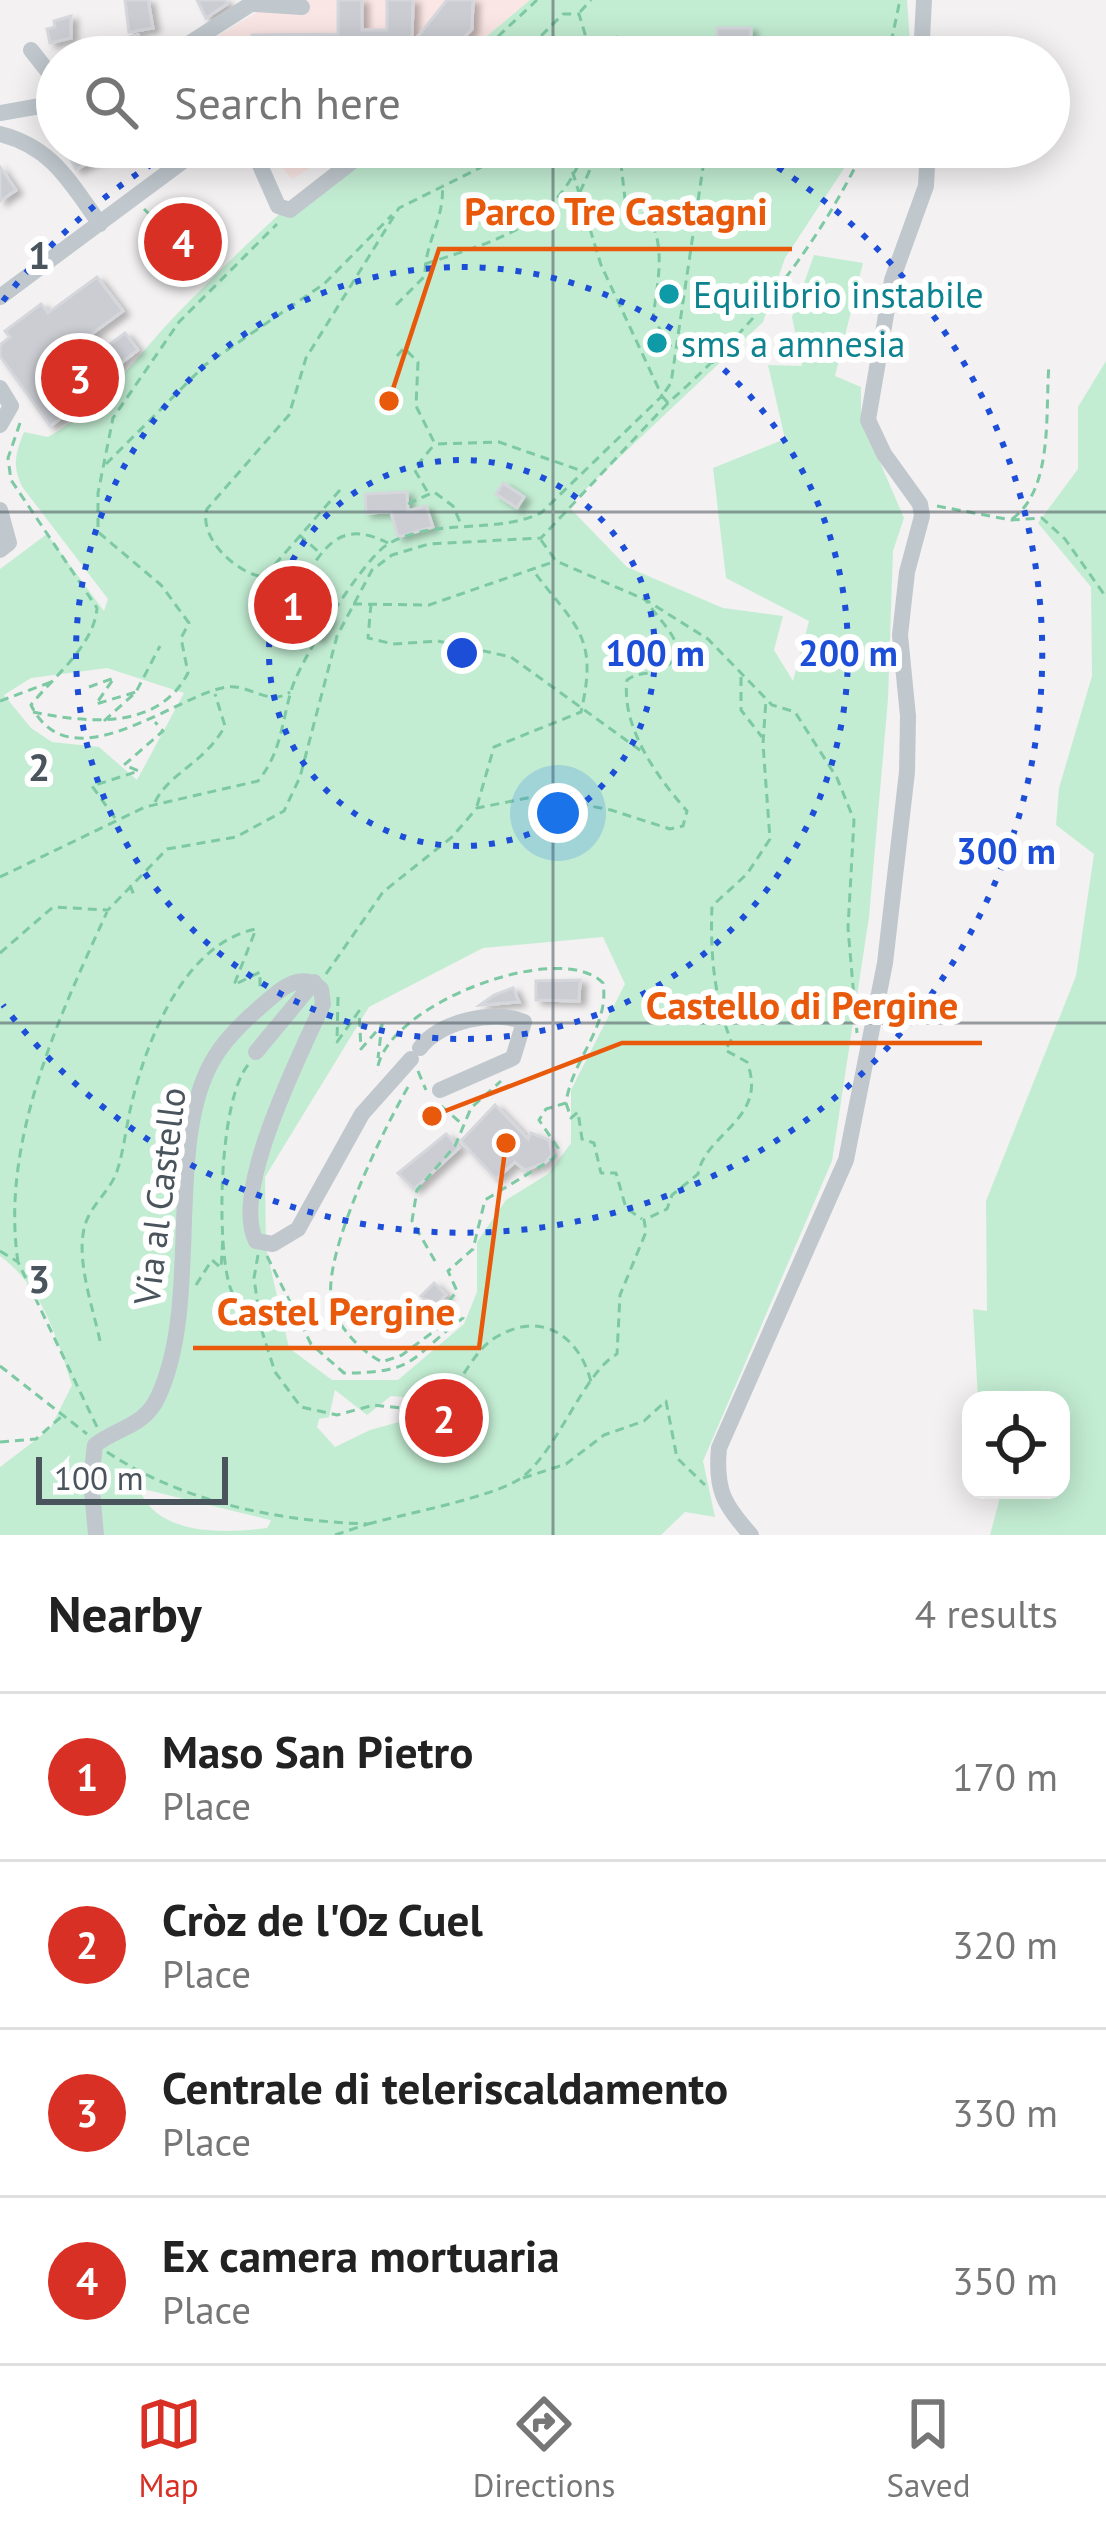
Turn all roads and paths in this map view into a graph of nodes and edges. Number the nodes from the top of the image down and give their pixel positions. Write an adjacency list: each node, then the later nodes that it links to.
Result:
1 (537, 0): 9 (path)
2 (591, 0): 7 (path)
3 (900, 0): 12 (path)
4 (924, 0): 13 (street)
5 (256, 2): 6 (street); 8 (street)
6 (302, 7)
7 (579, 14): 10 (path); 11 (path)
8 (202, 36)
9 (498, 36)
10 (541, 36)
11 (585, 36)
12 (892, 36)
13 (922, 36)
14 (31, 50): 15 (street)
15 (36, 56)
16 (36, 107): 17 (street)
17 (0, 113)
18 (0, 134): 19 (street)
19 (36, 146)
20 (61, 168): 38 (street)
21 (175, 168): 35 (street)
22 (261, 168): 37 (street)
23 (344, 168): 37 (street)
24 (475, 168): 33 (path)
25 (571, 168): 32 (path)
26 (578, 168): 32 (path)
27 (591, 168): 34 (path)
28 (621, 168): 43 (path)
29 (703, 168): 43 (path)
30 (856, 168): 48 (path)
31 (927, 168): 57 (street)
32 (574, 179): 34 (path); 40 (path)
33 (442, 182): 36 (path); 40 (path)
34 (580, 194): 47 (path)
35 (134, 200): 38 (street); 39 (path)
36 (399, 208): 52 (path); 61 (path)
37 (290, 210): 52 (path)
38 (100, 224): 41 (street)
39 (166, 230)
40 (425, 263): 42 (path)
41 (0, 297)
42 (396, 305)
43 (674, 351): 47 (path)
44 (397, 356): 51 (path)
45 (1048, 364): 59 (path)
46 (0, 388): 49 (street)
47 (662, 396): 48 (path); 53 (path)
48 (668, 404): 62 (path)
49 (11, 406): 50 (street); 79 (path)
50 (0, 425)
51 (435, 444): 53 (path); 55 (path)
52 (105, 466): 89 (path)
53 (586, 472): 60 (path)
54 (340, 490): 61 (path)
55 (428, 492): 56 (path); 60 (path)
56 (408, 504)
57 (920, 504): 59 (path); 106 (street)
58 (0, 510): 64 (street)
59 (1011, 520): 69 (path)
60 (461, 524): 63 (path)
61 (298, 534): 65 (path)
62 (541, 538): 66 (path); 71 (path)
63 (389, 543): 65 (path); 81 (path)
64 (0, 550)
65 (320, 552): 68 (path)
66 (556, 561): 67 (path); 70 (path)
67 (532, 569): 72 (path); 87 (path)
68 (308, 573)
69 (1106, 598)
70 (646, 600): 73 (path); 74 (path)
71 (351, 604): 72 (path); 76 (path)
72 (371, 604): 87 (path)
73 (693, 628): 74 (path); 78 (path)
74 (676, 635): 91 (path)
75 (160, 646): 82 (path)
76 (332, 660): 77 (path); 96 (path)
77 (338, 669)
78 (741, 676): 84 (path); 90 (path)
79 (56, 680): 85 (path); 86 (path)
80 (89, 687): 82 (path)
81 (292, 690): 83 (path); 92 (path)
82 (136, 692): 89 (path)
83 (214, 693): 88 (path); 92 (path)
84 (766, 699): 90 (path); 106 (path)
85 (0, 701)
86 (33, 712): 88 (path); 89 (path)
87 (581, 712): 91 (path); 93 (path)
88 (153, 720): 94 (path)
89 (103, 722)
90 (763, 739): 113 (path)
91 (645, 754): 93 (path)
92 (153, 805): 94 (path)
93 (477, 808): 101 (path)
94 (116, 820): 95 (path)
95 (0, 877)
96 (129, 884): 97 (path); 98 (path)
97 (135, 898)
98 (108, 910): 99 (path); 111 (path)
99 (0, 952)
100 (286, 985): 101 (street); 121 (path); 125 (street, Via al Castello)
101 (318, 987): 102 (street); 104 (path); 105 (street)
102 (256, 1052): 114 (path)
103 (513, 1058): 105 (street); 107 (street); 110 (path)
104 (378, 1060): 105 (path); 108 (path)
105 (413, 1061): 119 (path)
106 (867, 1063): 128 (street)
107 (440, 1090)
108 (566, 1103): 113 (path); 120 (path)
109 (473, 1114): 110 (path)
110 (466, 1120): 117 (path)
111 (10, 1148)
112 (5, 1190): 116 (path)
113 (644, 1220): 123 (path)
114 (223, 1228): 118 (path); 120 (path)
115 (0, 1251): 116 (path)
116 (18, 1262): 125 (path)
117 (435, 1262)
118 (190, 1294)
119 (453, 1317)
120 (263, 1334): 123 (path)
121 (100, 1341)
122 (0, 1366): 124 (path)
123 (592, 1383): 127 (path)
124 (63, 1414): 125 (path); 126 (path)
125 (98, 1441): 129 (path); 130 (street)
126 (0, 1442)
127 (520, 1478): 128 (path); 129 (path)
128 (723, 1504): 132 (street)
129 (368, 1524): 131 (path)
130 (96, 1535)
131 (335, 1535)
132 (752, 1535)

